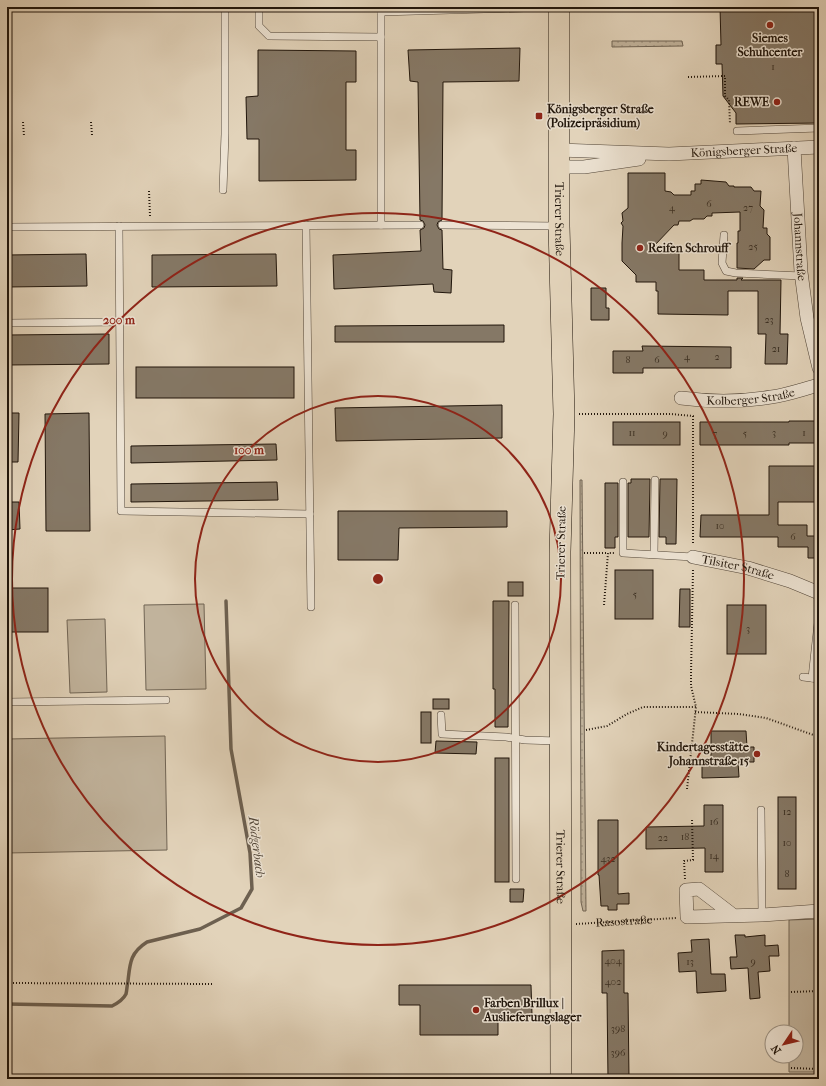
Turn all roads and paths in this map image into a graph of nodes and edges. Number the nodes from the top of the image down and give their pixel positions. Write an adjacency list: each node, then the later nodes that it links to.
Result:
1 (225, 7): 17 (lane)
2 (259, 7): 5 (lane)
3 (559, 7): 4 (lane); 15 (main road, Trierer Straße)
4 (381, 10): 5 (lane)
5 (381, 37): 19 (lane)
6 (688, 77): 10 (path)
7 (23, 122): 12 (path)
8 (91, 122): 11 (path)
9 (819, 128): 10 (lane)
10 (733, 129)
11 (92, 135)
12 (24, 136)
13 (819, 147): 14 (street, Königsberger Straße)
14 (794, 148): 15 (street, Königsberger Straße); 27 (street, Johannstraße)
15 (559, 158): 24 (main road, Trierer Straße)
16 (149, 190): 23 (path)
17 (223, 190)
18 (306, 225): 19 (lane); 23 (lane); 36 (lane)
19 (381, 225): 20 (lane)
20 (420, 225)
21 (442, 225): 24 (lane)
22 (119, 226): 23 (lane); 25 (lane); 28 (lane)
23 (150, 226)
24 (560, 226): 33 (main road, Trierer Straße)
25 (7, 227)
26 (724, 235): 27 (lane)
27 (802, 276): 30 (street, Johannstraße)
28 (120, 322): 29 (lane); 36 (lane)
29 (7, 323)
30 (819, 368)
31 (819, 385): 32 (street, Kolberger Straße)
32 (681, 398)
33 (564, 414): 41 (path); 57 (main road, Trierer Straße)
34 (655, 480): 40 (lane)
35 (623, 482): 39 (lane)
36 (310, 514): 45 (lane)
37 (584, 553): 38 (path)
38 (608, 553): 39 (path); 44 (path)
39 (623, 553): 40 (lane, Tilsiter Straße)
40 (654, 554): 41 (lane, Tilsiter Straße)
41 (693, 557): 42 (street, Tilsiter Straße); 51 (path)
42 (819, 593)
43 (515, 605): 56 (lane)
44 (604, 605)
45 (311, 607)
46 (819, 614): 48 (lane)
47 (803, 677): 48 (lane)
48 (816, 679)
49 (166, 700): 50 (lane)
50 (7, 702)
51 (696, 707): 52 (path); 54 (path)
52 (695, 712): 55 (path); 58 (path)
53 (441, 715): 56 (lane)
54 (586, 730)
55 (819, 738)
56 (516, 739): 57 (lane); 61 (lane)
57 (560, 741): 67 (main road, Trierer Straße)
58 (687, 790)
59 (761, 810): 65 (lane)
60 (692, 820): 62 (path)
61 (516, 879)
62 (686, 890): 64 (street); 66 (street)
63 (819, 911): 65 (street)
64 (734, 915): 65 (street); 66 (street)
65 (762, 915)
66 (687, 917): 67 (path, Rasostraße)
67 (560, 925): 74 (main road, Trierer Straße)
68 (7, 983): 69 (path)
69 (214, 984)
70 (819, 991): 71 (path)
71 (791, 992)
72 (792, 1068): 73 (path)
73 (819, 1069)
74 (561, 1079)

